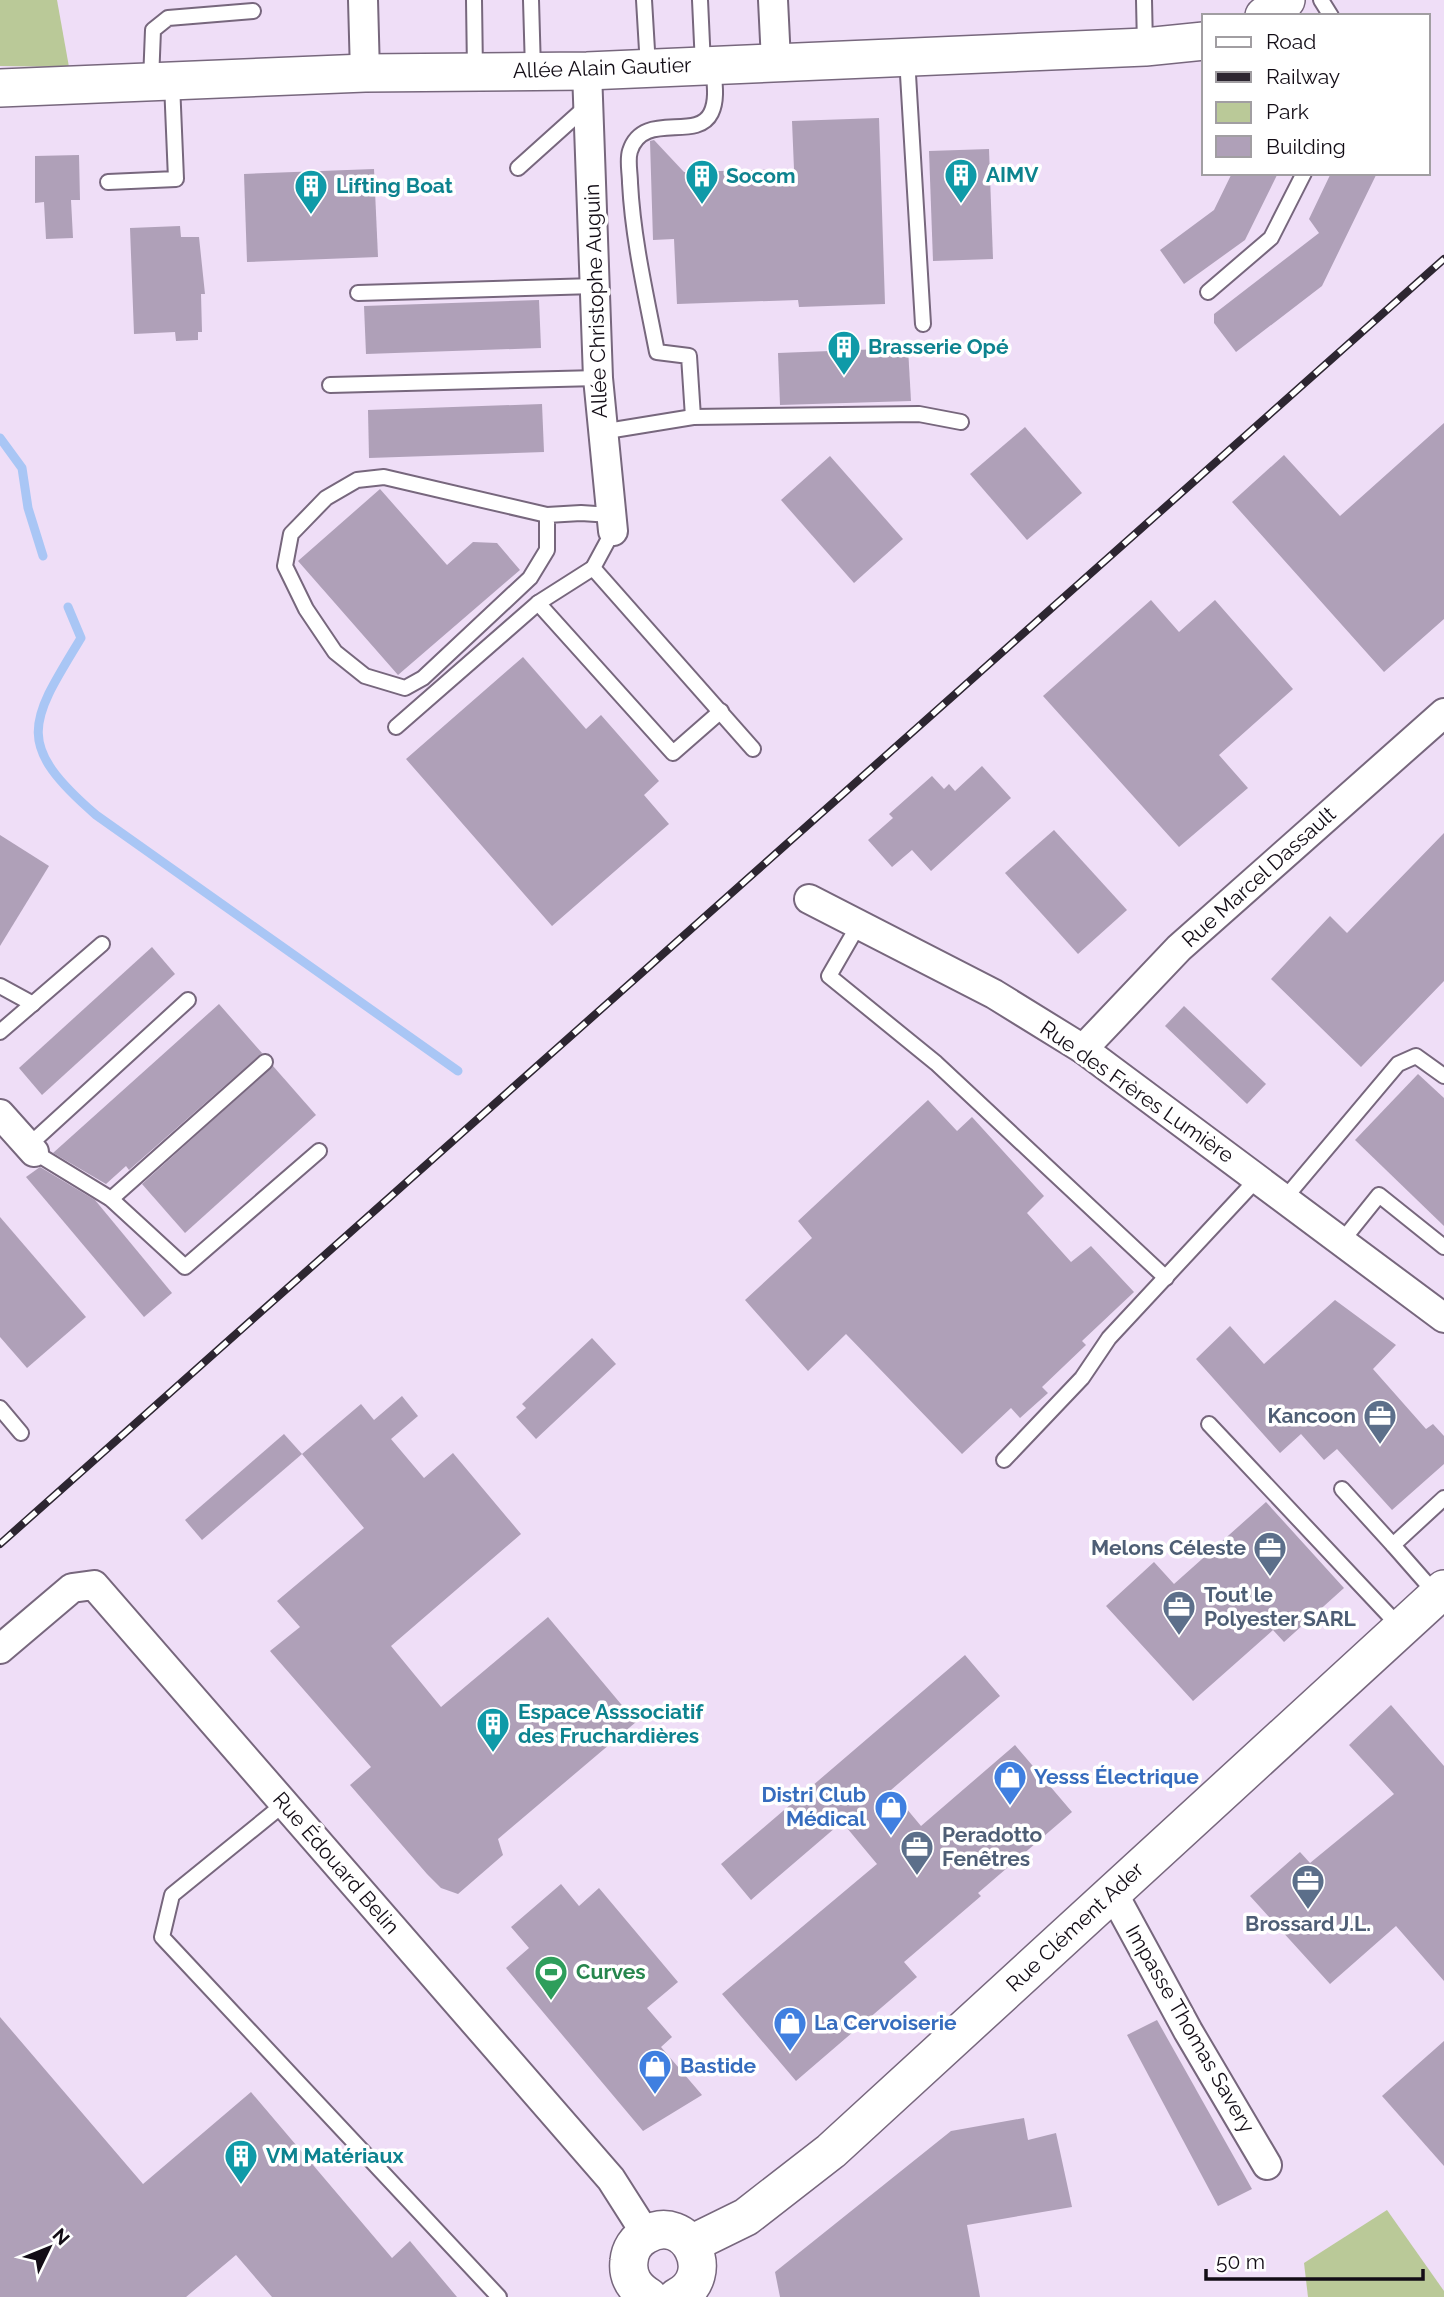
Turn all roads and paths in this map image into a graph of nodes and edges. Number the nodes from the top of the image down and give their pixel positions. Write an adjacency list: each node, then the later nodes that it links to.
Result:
1 (363, 0): 19 (street)
2 (474, 0): 18 (lane)
3 (531, 0): 17 (lane)
4 (644, 0): 16 (lane)
5 (700, 0): 15 (lane)
6 (773, 0): 14 (street)
7 (1144, 0): 12 (lane)
8 (1286, 0): 10 (street)
9 (253, 11): 20 (lane)
10 (1267, 14)
11 (1202, 41): 12 (street, Allée Alain Gautier)
12 (1145, 47): 13 (street, Allée Alain Gautier)
13 (907, 57): 14 (street, Allée Alain Gautier); 29 (lane)
14 (776, 61): 15 (street, Allée Alain Gautier)
15 (708, 65): 16 (street, Allée Alain Gautier); 32 (lane)
16 (648, 67): 22 (street, Allée Alain Gautier)
17 (533, 71): 18 (street, Allée Alain Gautier); 22 (street, Allée Alain Gautier)
18 (475, 72): 19 (street, Allée Alain Gautier)
19 (365, 73): 20 (street, Allée Alain Gautier)
20 (161, 82): 21 (street, Allée Alain Gautier); 25 (lane)
21 (0, 88)
22 (588, 88): 23 (lane); 26 (street, Allée Christophe Auguin)
23 (518, 168)
24 (1303, 175): 27 (lane)
25 (108, 182)
26 (595, 286): 28 (lane); 30 (street, Allée Christophe Auguin)
27 (1208, 292)
28 (359, 293)
29 (923, 324)
30 (598, 379): 31 (lane); 34 (street, Allée Christophe Auguin)
31 (330, 386)
32 (693, 417): 33 (lane); 34 (lane)
33 (961, 422)
34 (601, 432): 36 (street, Allée Christophe Auguin)
35 (547, 515): 35 (lane); 36 (lane)
36 (612, 523): 37 (lane)
37 (593, 568): 38 (lane); 39 (lane)
38 (538, 603): 39 (lane); 41 (lane)
39 (720, 712): 42 (lane)
40 (1444, 713): 50 (street, Rue Marcel Dassault)
41 (396, 727)
42 (753, 749)
43 (809, 899): 44 (street, Rue des Frères Lumière)
44 (859, 924): 50 (street, Rue des Frères Lumière); 61 (lane)
45 (102, 944): 48 (lane)
46 (0, 986): 48 (lane)
47 (188, 1000): 54 (lane)
48 (33, 1004): 49 (lane)
49 (0, 1032)
50 (1083, 1049): 56 (street, Rue des Frères Lumière)
51 (265, 1062): 58 (lane)
52 (1444, 1076): 57 (lane)
53 (0, 1114): 54 (street)
54 (31, 1149): 58 (lane)
55 (318, 1151): 58 (lane)
56 (1258, 1178): 57 (street, Rue des Frères Lumière); 61 (lane)
57 (1285, 1198): 59 (street, Rue des Frères Lumière)
58 (111, 1199)
59 (1342, 1241): 60 (lane); 62 (street, Rue des Frères Lumière)
60 (1444, 1247)
61 (1166, 1278): 66 (lane)
62 (1444, 1318)
63 (0, 1409): 65 (lane)
64 (1209, 1424): 71 (lane)
65 (21, 1433)
66 (1004, 1460)
67 (1342, 1489): 69 (lane)
68 (1444, 1498): 69 (lane)
69 (1393, 1545): 70 (lane)
70 (1441, 1592): 71 (street, Rue Clément Ader)
71 (1401, 1629): 74 (street, Rue Clément Ader)
72 (0, 1649): 73 (street, Rue Édouard Belin)
73 (284, 1804): 76 (street, Rue Édouard Belin); 79 (lane)
74 (1110, 1895): 75 (street, Impasse Thomas Savery); 77 (street, Rue Clément Ader)
75 (1267, 2165)
76 (646, 2234): 77 (street); 78 (street)
77 (691, 2244): 80 (street)
78 (631, 2292)
79 (499, 2297)
80 (677, 2297)

